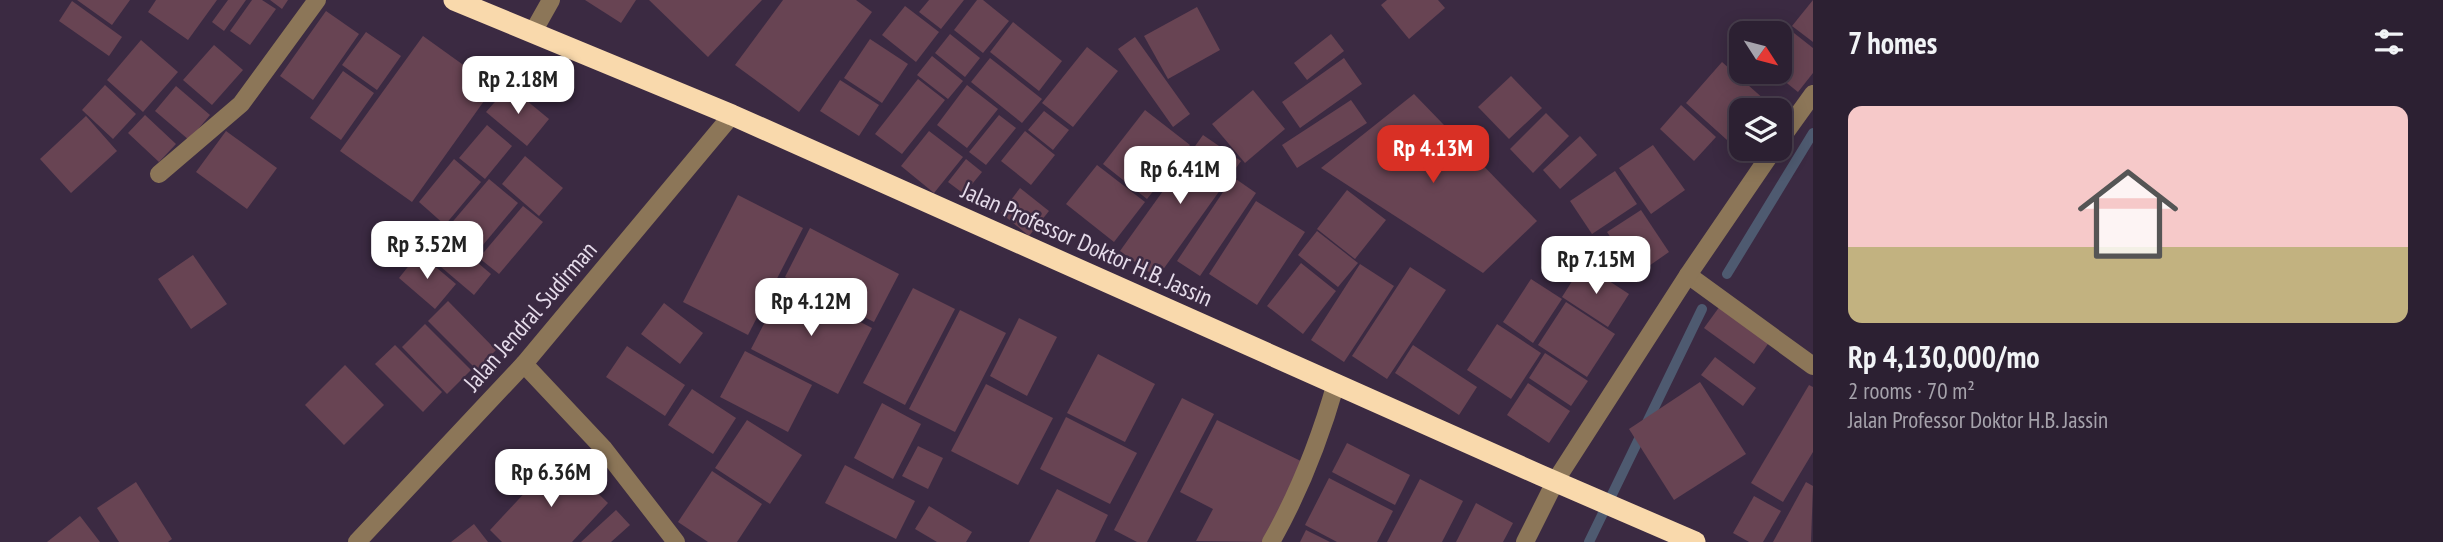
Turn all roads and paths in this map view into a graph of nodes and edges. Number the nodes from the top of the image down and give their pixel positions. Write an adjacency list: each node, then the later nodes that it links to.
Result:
1 (317, 0): 9 (street)
2 (454, 0): 4 (highway, Jalan Professor Doktor H.B. Jassin)
3 (551, 0): 4 (street)
4 (533, 32): 6 (highway, Jalan Professor Doktor H.B. Jassin)
5 (1813, 94): 7 (street)
6 (732, 115): 11 (street, Jalan Jendral Sudirman); 13 (highway, Jalan Professor Doktor H.B. Jassin)
7 (1792, 123)
8 (1766, 161): 10 (street)
9 (159, 174)
10 (1688, 275): 12 (street); 14 (street)
11 (524, 364): 15 (street, Jalan Jendral Sudirman); 16 (street)
12 (1813, 366)
13 (1336, 383): 14 (highway, Jalan Professor Doktor H.B. Jassin); 17 (street)
14 (1556, 481): 18 (street); 19 (highway, Jalan Professor Doktor H.B. Jassin)
15 (357, 542)
16 (676, 542)
17 (1271, 542)
18 (1525, 542)
19 (1695, 542)

